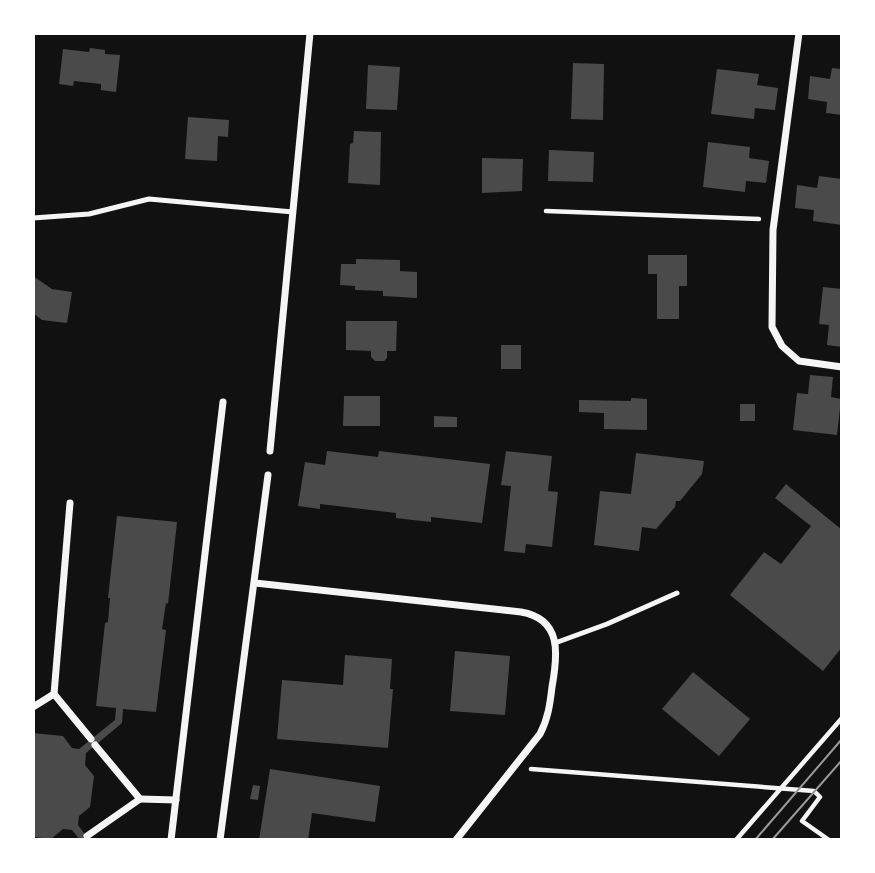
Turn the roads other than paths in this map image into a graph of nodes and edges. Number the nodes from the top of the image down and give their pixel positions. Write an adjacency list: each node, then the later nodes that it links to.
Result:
1 (310, 33): 3 (street)
2 (799, 33): 5 (street)
3 (293, 212): 4 (lane); 7 (street)
4 (33, 218)
5 (842, 367)
6 (223, 402): 16 (street)
7 (270, 451)
8 (268, 475): 10 (street)
9 (70, 503): 13 (street)
10 (255, 583): 12 (street); 19 (street)
11 (677, 593): 12 (lane)
12 (555, 643): 20 (street)
13 (54, 694): 14 (street); 15 (street)
14 (33, 707)
15 (140, 799): 16 (street); 17 (street)
16 (176, 800): 18 (street)
17 (87, 836)
18 (171, 840)
19 (220, 840)
20 (456, 840)

